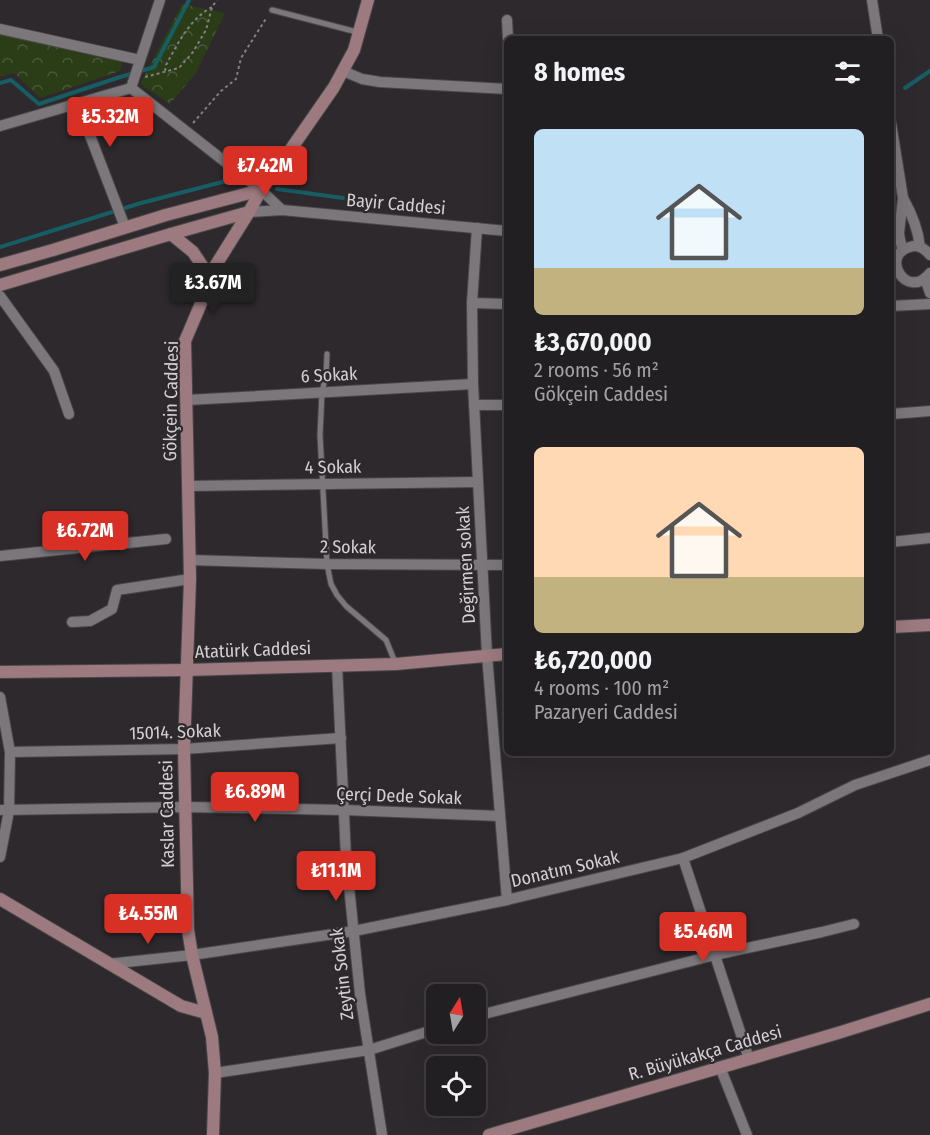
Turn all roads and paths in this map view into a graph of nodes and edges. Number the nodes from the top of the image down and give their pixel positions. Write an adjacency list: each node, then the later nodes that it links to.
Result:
1 (160, 0): 14 (street)
2 (217, 0): 5 (path)
3 (368, 0): 9 (street, Gökçein Caddesi)
4 (872, 0): 11 (street)
5 (212, 7): 13 (path); 13 (path)
6 (272, 10): 9 (lane); 18 (path)
7 (507, 20): 10 (street)
8 (0, 29): 14 (street)
9 (360, 33): 12 (street, Gökçein Caddesi)
10 (508, 36)
11 (878, 36)
12 (343, 71): 15 (street); 20 (street, Gökçein Caddesi)
13 (165, 72): 14 (path)
14 (136, 74): 16 (street); 18 (street)
15 (504, 89)
16 (78, 104): 17 (street); 24 (street)
17 (0, 126)
18 (185, 132): 20 (street)
19 (894, 142): 21 (street)
20 (261, 190): 22 (street); 23 (street, Gökçein Caddesi); 24 (street)
21 (903, 198): 28 (street); 29 (street)
22 (282, 210): 23 (street, Bayir Caddesi); 25 (street, Bayir Caddesi)
23 (249, 212): 27 (street); 33 (street, Gökçein Caddesi)
24 (123, 222): 31 (street)
25 (477, 228): 26 (street, Bayir Caddesi); 38 (street, Değirmen sokak)
26 (504, 231)
27 (171, 234): 33 (street); 35 (street)
28 (920, 247): 29 (street); 30 (street)
29 (898, 253): 32 (street)
30 (930, 255)
31 (0, 265)
32 (895, 275): 34 (street)
33 (209, 276): 45 (street, Gökçein Caddesi)
34 (928, 276): 36 (street)
35 (0, 285)
36 (930, 293)
37 (0, 296): 49 (street)
38 (472, 303): 39 (street); 43 (street, Değirmen sokak)
39 (504, 304)
40 (930, 304): 41 (street)
41 (894, 306)
42 (327, 354): 44 (lane)
43 (473, 384): 44 (street, 6 Sokak); 46 (street, Değirmen sokak)
44 (322, 392): 45 (street, 6 Sokak); 52 (lane)
45 (187, 400): 53 (street, Gökçein Caddesi)
46 (474, 405): 47 (street); 51 (street, Değirmen sokak)
47 (504, 405)
48 (930, 411): 50 (street)
49 (69, 414)
50 (894, 414)
51 (478, 482): 52 (street, 4 Sokak); 61 (street, Değirmen sokak)
52 (322, 484): 53 (street, 4 Sokak); 59 (lane)
53 (188, 486): 58 (street, Gökçein Caddesi)
54 (930, 538): 56 (street)
55 (166, 540): 57 (street)
56 (894, 542)
57 (0, 556)
58 (189, 560): 59 (street, 2 Sokak); 62 (street, Gökçein Caddesi)
59 (327, 564): 61 (street, 2 Sokak); 68 (lane)
60 (504, 565): 61 (street, 2 Sokak)
61 (482, 566): 67 (street, Değirmen sokak)
62 (190, 579): 63 (street); 70 (street, Gökçein Caddesi)
63 (72, 622)
64 (930, 625): 65 (street)
65 (894, 627)
66 (504, 654): 67 (street, Atatürk Caddesi)
67 (487, 655): 68 (street, Atatürk Caddesi); 80 (street, Değirmen sokak)
68 (396, 664): 69 (street, Atatürk Caddesi)
69 (337, 665): 70 (street, Atatürk Caddesi); 73 (street, Zeytin Sokak)
70 (186, 670): 71 (street, Atatürk Caddesi); 74 (street, Kaslar Caddesi)
71 (0, 672)
72 (0, 697): 75 (street)
73 (340, 738): 74 (street, 15014. Sokak); 78 (street, Zeytin Sokak)
74 (184, 749): 75 (street, 15014. Sokak); 77 (street, Kaslar Caddesi)
75 (10, 752): 79 (street)
76 (930, 760): 82 (street, Donatım Sokak)
77 (185, 807): 78 (street, Çerçi Dede Sokak); 79 (street, Çerçi Dede Sokak); 87 (street, Kaslar Caddesi)
78 (344, 810): 80 (street, Çerçi Dede Sokak); 86 (street, Zeytin Sokak)
79 (5, 811): 81 (street)
80 (500, 816): 84 (street, Değirmen sokak)
81 (0, 857)
82 (682, 858): 84 (street, Donatım Sokak); 88 (street)
83 (0, 899): 89 (street)
84 (507, 900): 86 (street, Donatım Sokak)
85 (854, 924): 88 (street)
86 (354, 931): 87 (street, Donatım Sokak); 94 (street, Zeytin Sokak)
87 (192, 955): 89 (street, Donatım Sokak); 91 (street, Kaslar Caddesi)
88 (715, 955): 92 (street); 95 (street)
89 (108, 964): 91 (street)
90 (930, 1004): 95 (street, R. Büyükakça Caddesi)
91 (207, 1013): 97 (street, Kaslar Caddesi)
92 (486, 1013)
93 (426, 1032): 94 (street)
94 (369, 1050): 97 (street); 100 (street, Zeytin Sokak)
95 (749, 1059): 96 (street, R. Büyükakça Caddesi)
96 (720, 1067): 98 (street, R. Büyükakça Caddesi); 102 (street)
97 (215, 1073): 99 (street, Kaslar Caddesi)
98 (514, 1132): 101 (street, R. Büyükakça Caddesi)
99 (213, 1135)
100 (382, 1135)
101 (489, 1135)
102 (747, 1135)

